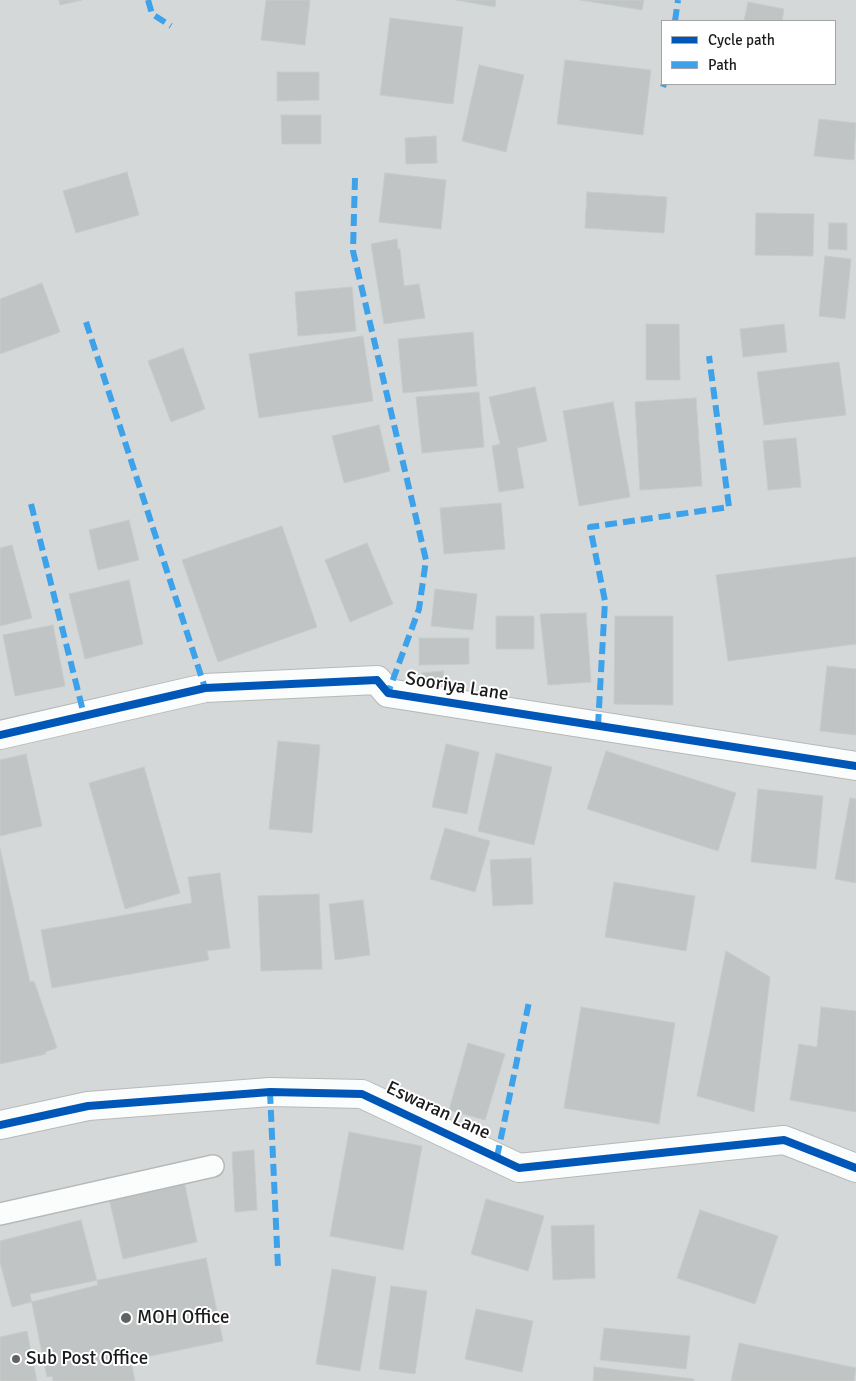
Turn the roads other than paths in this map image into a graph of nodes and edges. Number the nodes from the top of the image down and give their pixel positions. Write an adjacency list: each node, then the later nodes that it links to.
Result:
1 (0, 735): 2 (street, Sooriya Lane)
2 (856, 766)
3 (0, 1125): 5 (street, Eswaran Lane)
4 (213, 1166): 6 (lane)
5 (856, 1168)
6 (0, 1214)

